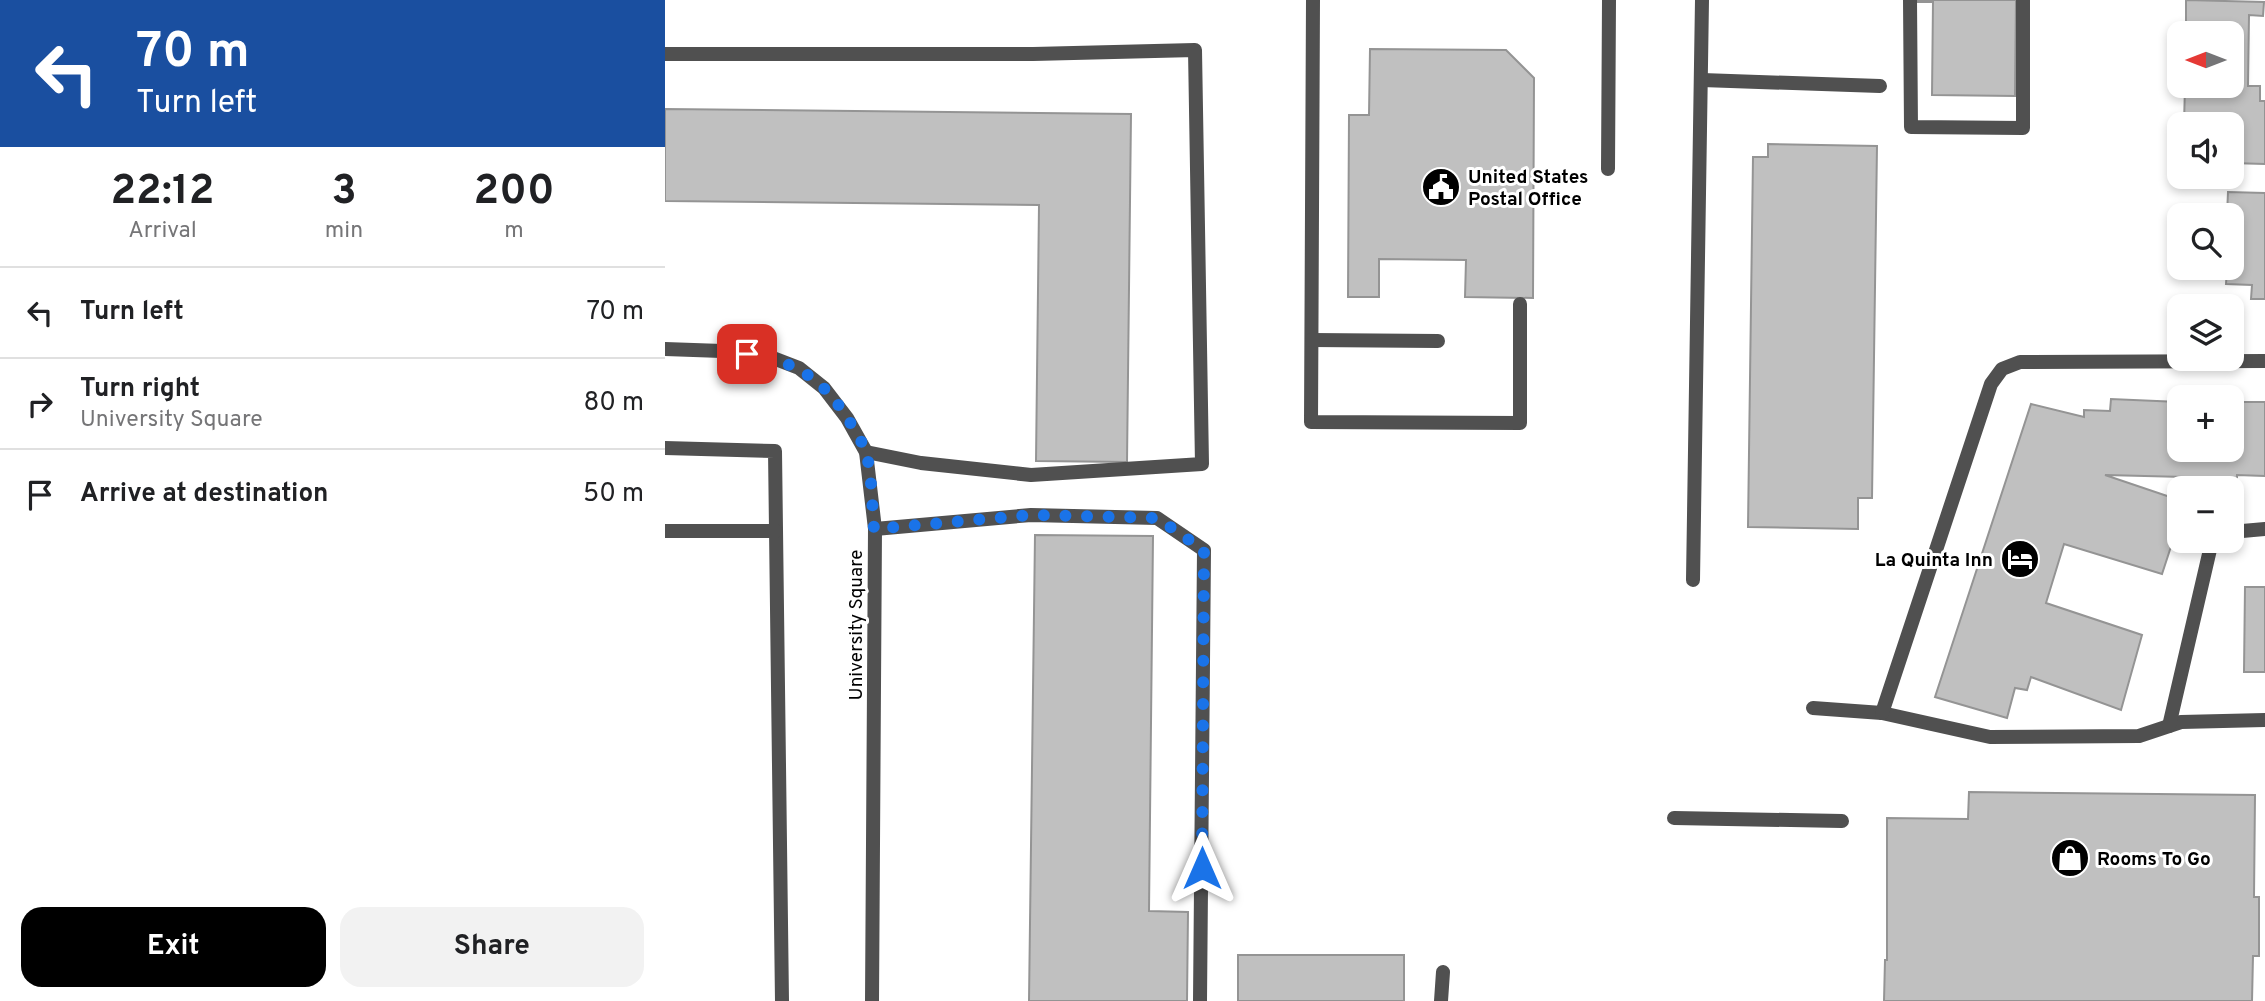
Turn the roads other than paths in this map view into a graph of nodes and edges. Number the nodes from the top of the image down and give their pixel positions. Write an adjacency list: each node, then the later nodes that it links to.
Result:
1 (1313, 0): 11 (street)
2 (1609, 0): 9 (street)
3 (1702, 0): 7 (street)
4 (1910, 0): 5 (street)
5 (2023, 0)
6 (665, 54): 16 (street)
7 (1702, 80): 8 (street); 23 (street)
8 (1879, 86)
9 (1608, 169)
10 (1520, 304): 11 (street)
11 (1312, 340): 12 (street)
12 (1438, 341)
13 (665, 349): 16 (street, University Square)
14 (2265, 361): 25 (street)
15 (665, 448): 20 (street)
16 (866, 452): 17 (street, University Square)
17 (874, 529): 32 (street, University Square); 33 (street)
18 (2265, 529): 21 (street)
19 (665, 531): 20 (street)
20 (776, 531): 31 (street)
21 (2244, 531)
22 (2209, 553): 27 (street)
23 (1693, 580)
24 (1813, 708): 25 (street)
25 (1882, 713): 27 (street)
26 (2265, 720): 27 (street)
27 (2169, 726)
28 (1674, 818): 29 (street)
29 (1842, 821)
30 (1443, 972): 34 (street)
31 (782, 1001)
32 (872, 1001)
33 (1201, 1001)
34 (1441, 1001)

